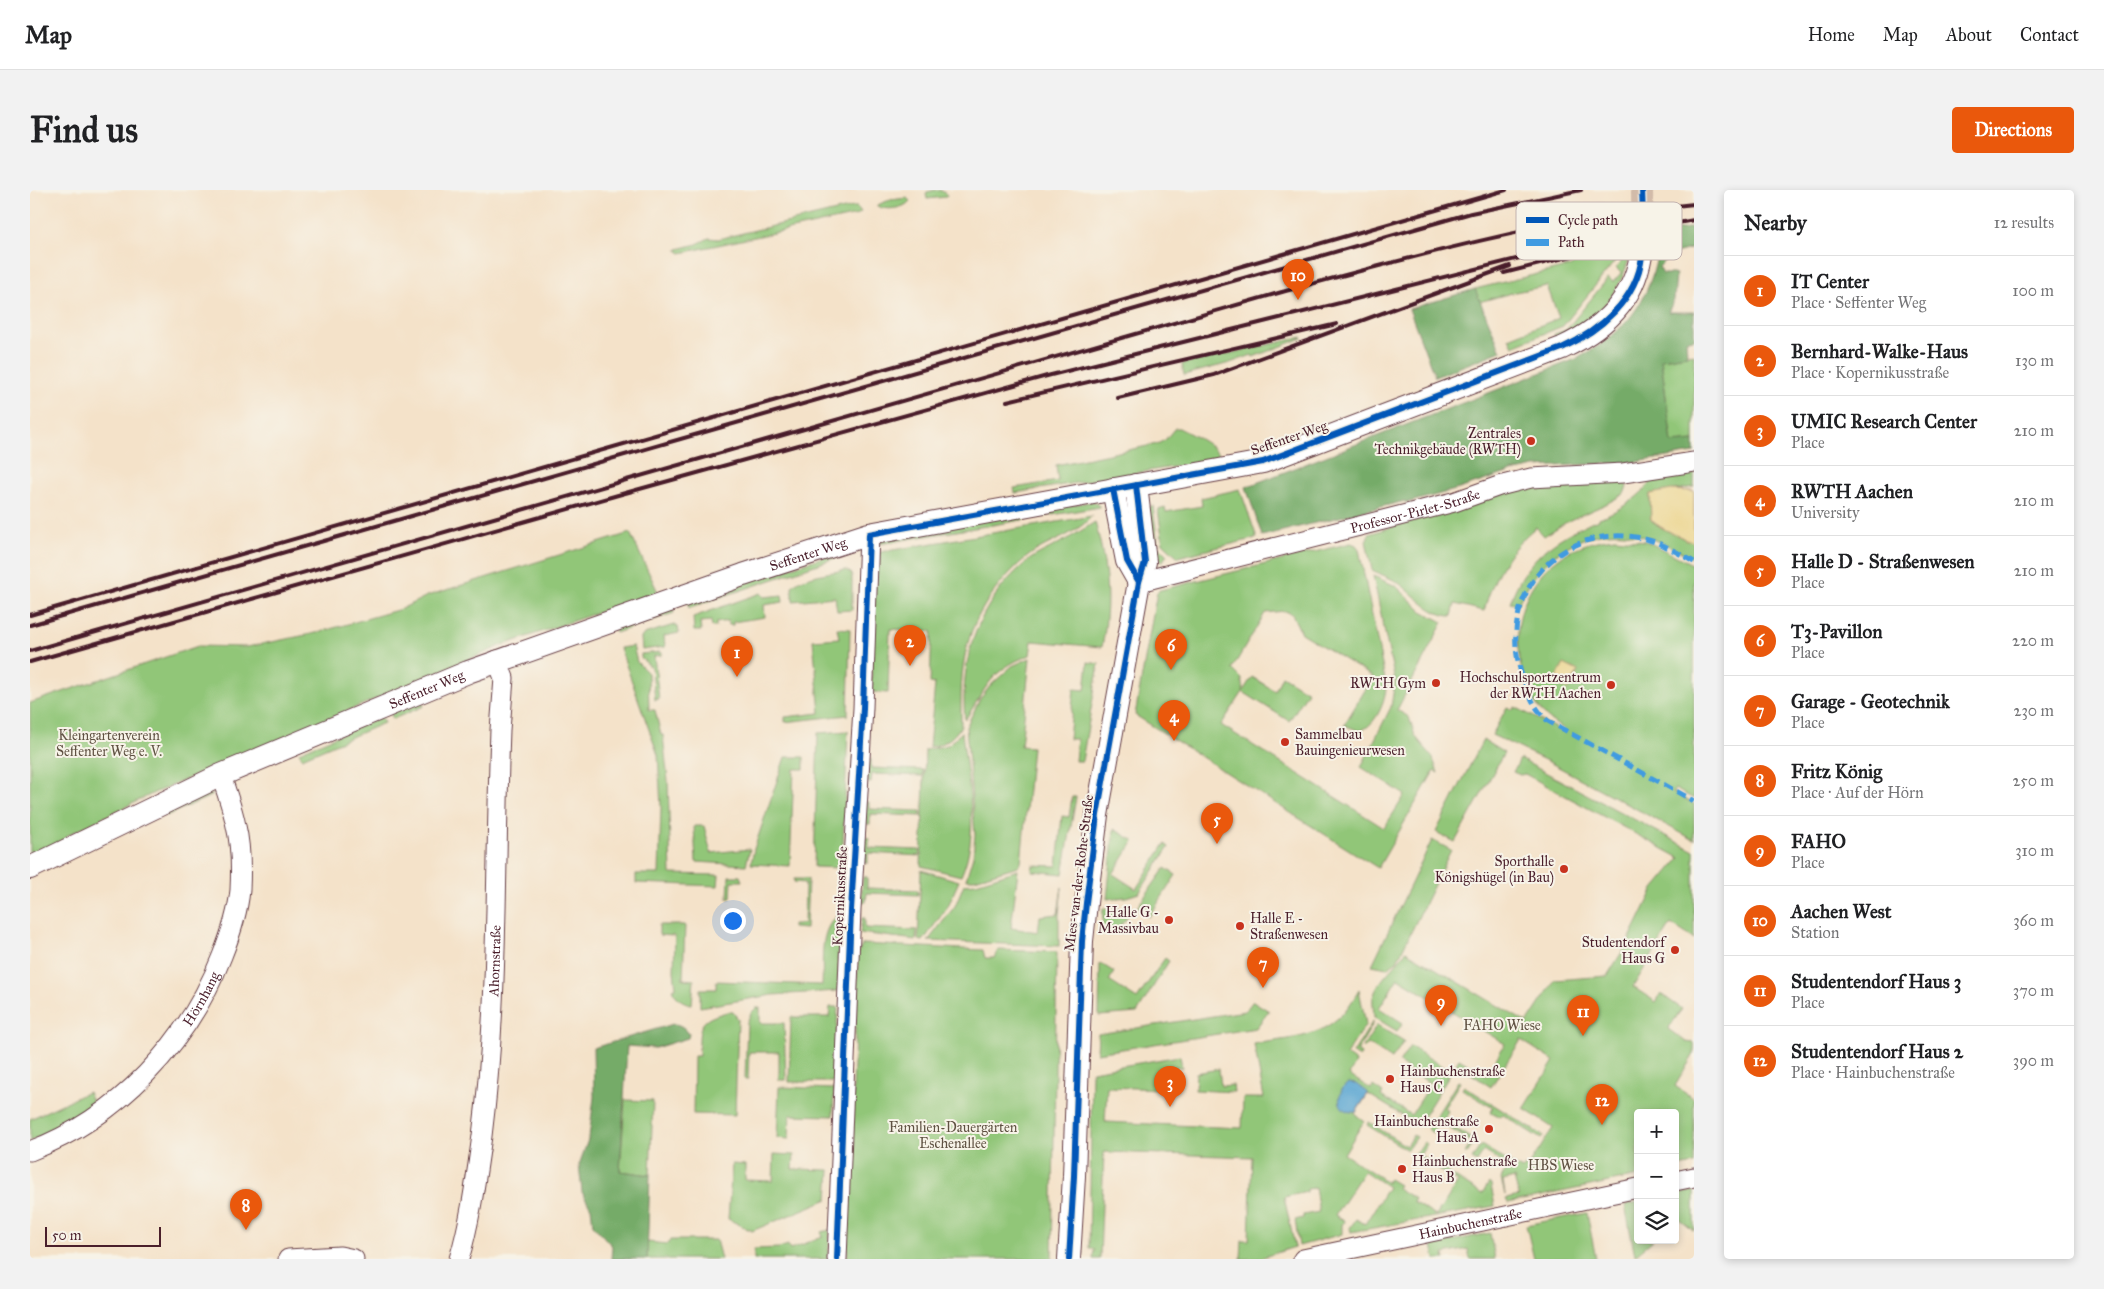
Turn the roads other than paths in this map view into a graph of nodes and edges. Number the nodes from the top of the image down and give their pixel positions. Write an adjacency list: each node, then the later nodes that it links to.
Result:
1 (1641, 260): 3 (street, Seffenter Weg)
2 (1694, 462): 6 (street, Professor-Pirlet-Straße)
3 (1136, 486): 4 (street, Seffenter Weg); 6 (street, Mies-van-der-Rohe-Straße)
4 (1113, 490): 5 (street, Seffenter Weg); 6 (street)
5 (869, 534): 7 (street, Seffenter Weg); 17 (street, Kopernikusstraße)
6 (1138, 582): 18 (street, Mies-van-der-Rohe-Straße)
7 (497, 660): 8 (street, Seffenter Weg); 16 (street, Ahornstraße)
8 (221, 775): 9 (street, Seffenter Weg); 10 (street, Hörnhang)
9 (30, 868)
10 (30, 1151)
11 (1694, 1177): 12 (street)
12 (1679, 1180)
13 (1634, 1189): 19 (street, Hainbuchenstraße)
14 (288, 1259): 15 (street)
15 (354, 1259)
16 (459, 1259)
17 (837, 1259)
18 (1069, 1259)
19 (1302, 1259)

